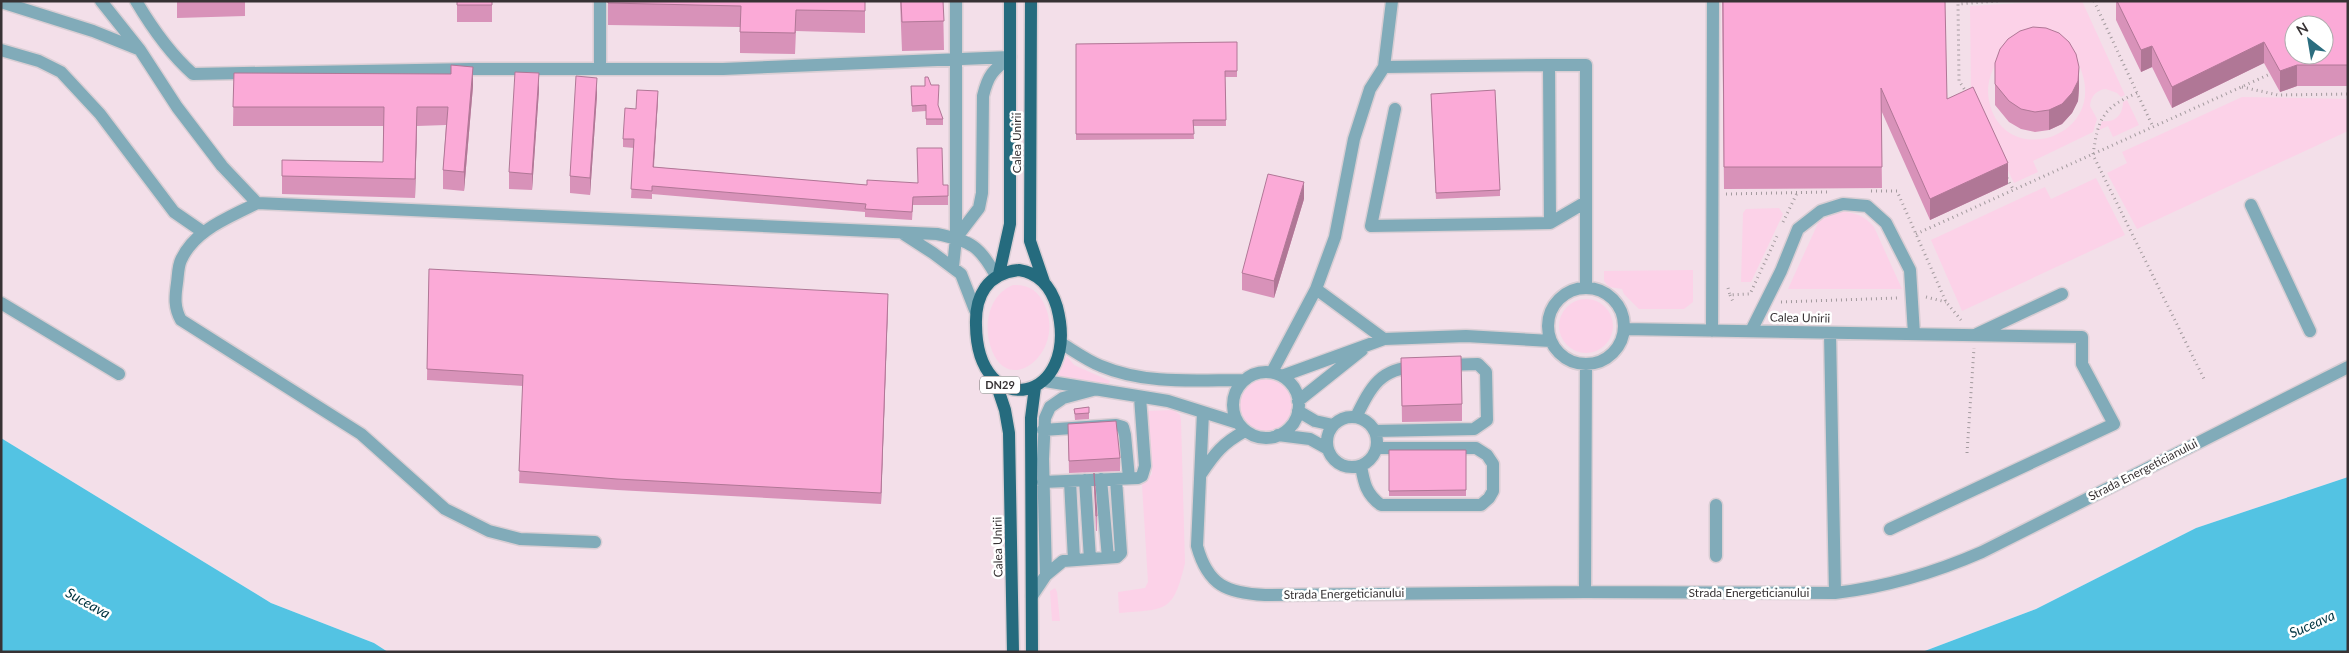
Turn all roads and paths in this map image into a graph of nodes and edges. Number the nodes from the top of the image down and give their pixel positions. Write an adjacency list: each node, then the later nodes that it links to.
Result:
1 (101, 1): 13 (street)
2 (136, 1): 18 (street)
3 (600, 1): 18 (street)
4 (956, 1): 15 (street)
5 (1010, 1): 14 (main road, Calea Unirii / DN29)
6 (1031, 1): 43 (main road, Calea Unirii / DN29)
7 (1392, 1): 17 (street)
8 (1713, 1): 56 (street)
9 (1998, 1): 23 (path)
10 (2094, 1): 21 (path)
11 (1, 2): 13 (street)
12 (1, 50): 38 (street)
13 (140, 50): 33 (street)
14 (1010, 57): 15 (street); 40 (street); 42 (main road, Calea Unirii / DN29)
15 (956, 59): 18 (street); 40 (street)
16 (1549, 65): 17 (street); 32 (street); 36 (street)
17 (1384, 67): 46 (street)
18 (600, 69)
19 (2270, 74): 20 (path)
20 (2242, 87): 22 (path); 25 (path)
21 (2137, 93): 25 (path); 26 (path)
22 (2348, 94)
23 (1969, 97)
24 (1395, 108): 36 (street)
25 (2153, 127): 26 (path)
26 (2093, 155): 29 (path); 71 (path)
27 (2006, 174): 29 (path)
28 (1870, 191): 39 (path)
29 (2014, 191): 39 (path)
30 (1833, 192): 31 (path)
31 (1797, 193): 34 (path); 48 (path)
32 (1586, 202): 36 (street); 45 (street)
33 (257, 203): 37 (street); 38 (street)
34 (1726, 203)
35 (2251, 205): 58 (street)
36 (1550, 223)
37 (900, 231): 40 (street); 41 (street)
38 (203, 232): 96 (street)
39 (1916, 234): 50 (path)
40 (956, 238): 41 (street); 42 (street)
41 (953, 267): 54 (street)
42 (998, 275): 43 (main road); 54 (main road, DN29)
43 (1044, 282): 64 (main road, DN29)
44 (1727, 286): 48 (path)
45 (1586, 288): 55 (street); 63 (street)
46 (1316, 290): 62 (street); 69 (street)
47 (2062, 294): 61 (street)
48 (1730, 295): 53 (path)
49 (1912, 297): 50 (path); 52 (path); 52 (street); 60 (street)
50 (1946, 302): 61 (path)
51 (1, 303): 68 (street)
52 (1765, 303): 57 (street)
53 (1734, 304)
54 (975, 310): 72 (main road, DN29)
55 (1624, 329): 56 (street, Calea Unirii); 66 (street)
56 (1712, 331): 57 (street, Calea Unirii)
57 (1751, 331): 59 (street, Calea Unirii)
58 (2310, 331)
59 (1830, 332): 60 (street, Calea Unirii); 103 (street)
60 (1914, 334): 61 (street, Calea Unirii)
61 (1975, 335): 86 (path); 95 (street, Calea Unirii)
62 (1384, 339): 63 (street); 65 (street)
63 (1551, 341): 66 (street)
64 (1061, 343): 70 (street); 73 (main road, DN29)
65 (1370, 344): 69 (street); 76 (street)
66 (1586, 364): 102 (street)
67 (2348, 367): 103 (street, Strada Energeticianului)
68 (119, 374)
69 (1277, 374): 70 (street); 76 (street)
70 (1243, 380): 80 (street)
71 (2205, 381)
72 (996, 383): 73 (main road, DN29); 105 (main road, Calea Unirii / DN29)
73 (1040, 384): 74 (street); 104 (main road, DN29)
74 (1093, 390): 75 (street); 81 (street)
75 (1140, 397): 77 (street); 89 (street)
76 (1298, 406): 79 (street); 83 (street)
77 (1203, 412): 80 (street); 88 (street, Strada Energeticianului)
78 (1356, 417): 79 (street); 82 (street); 82 (street)
79 (1333, 425): 85 (street)
80 (1242, 427): 83 (street); 88 (street)
81 (1043, 430): 89 (street); 93 (street)
82 (1375, 431): 84 (street)
83 (1278, 435): 85 (street)
84 (1377, 448): 87 (street); 87 (street)
85 (1328, 449): 87 (street)
86 (1967, 453)
87 (1361, 466)
88 (1201, 474): 102 (street, Strada Energeticianului)
89 (1122, 478): 90 (street); 98 (street)
90 (1101, 479): 91 (street); 98 (street)
91 (1085, 480): 92 (street); 99 (street)
92 (1070, 481): 93 (street); 100 (street)
93 (1043, 482): 101 (street)
94 (1716, 505): 97 (street)
95 (1890, 528)
96 (595, 542)
97 (1716, 556)
98 (1108, 558): 99 (street)
99 (1090, 559): 100 (street)
100 (1074, 560): 101 (street)
101 (1046, 575): 104 (street)
102 (1585, 592): 103 (street, Strada Energeticianului)
103 (1835, 593)
104 (1032, 602): 106 (main road, DN29)
105 (1013, 652)
106 (1032, 652)

